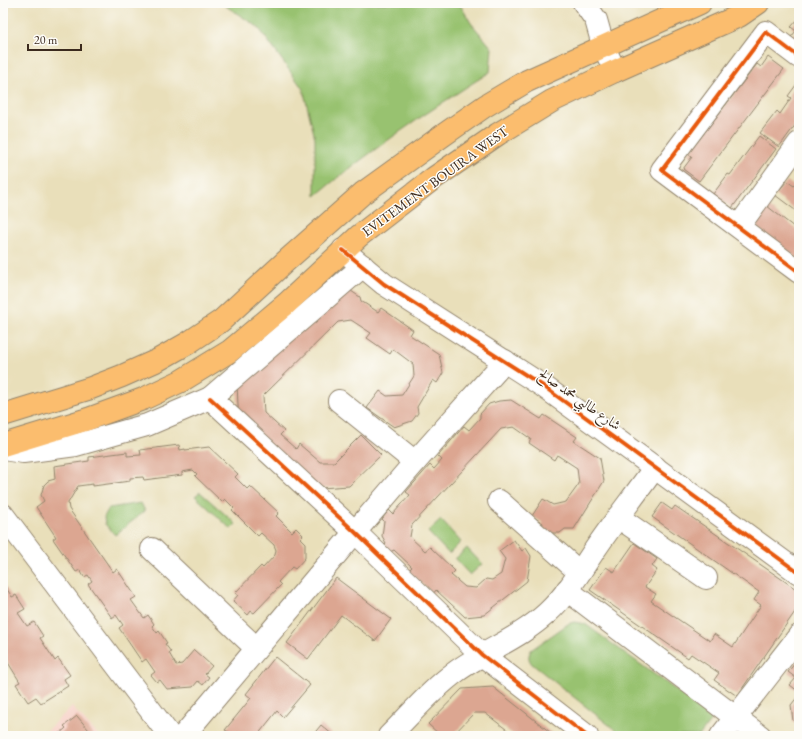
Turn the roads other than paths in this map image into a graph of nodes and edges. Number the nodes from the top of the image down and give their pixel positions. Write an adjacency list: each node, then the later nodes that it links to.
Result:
1 (584, 3): 4 (street)
2 (700, 3): 4 (highway)
3 (758, 3): 6 (highway, EVITEMENT BOUIRA WEST)
4 (603, 45): 6 (street); 15 (highway)
5 (799, 57): 8 (street)
6 (614, 70): 9 (highway, EVITEMENT BOUIRA WEST)
7 (799, 143): 8 (street)
8 (739, 226): 11 (street)
9 (343, 250): 10 (street, شارع طالبي محمد صالح); 16 (highway, EVITEMENT BOUIRA WEST)
10 (364, 266): 12 (street, شارع طالبي محمد صالح); 13 (street)
11 (799, 272)
12 (505, 361): 18 (street); 19 (street, شارع طالبي محمد صالح)
13 (210, 398): 17 (street); 23 (street)
14 (339, 401): 18 (street)
15 (3, 415)
16 (3, 445)
17 (3, 449)
18 (415, 462): 23 (street)
19 (656, 467): 22 (street); 26 (street, شارع طالبي محمد صالح)
20 (499, 501): 25 (street)
21 (3, 515): 33 (street)
22 (618, 518): 25 (street); 27 (street)
23 (355, 532): 30 (street); 31 (street)
24 (152, 548): 30 (street)
25 (579, 572): 28 (street)
26 (799, 573)
27 (706, 578)
28 (567, 590): 31 (street); 32 (street)
29 (799, 636): 32 (street)
30 (256, 648): 34 (street)
31 (482, 655): 35 (street); 36 (street)
32 (736, 718): 37 (street); 38 (street)
33 (170, 736)
34 (183, 736)
35 (389, 736)
36 (587, 736)
37 (721, 736)
38 (760, 736)

